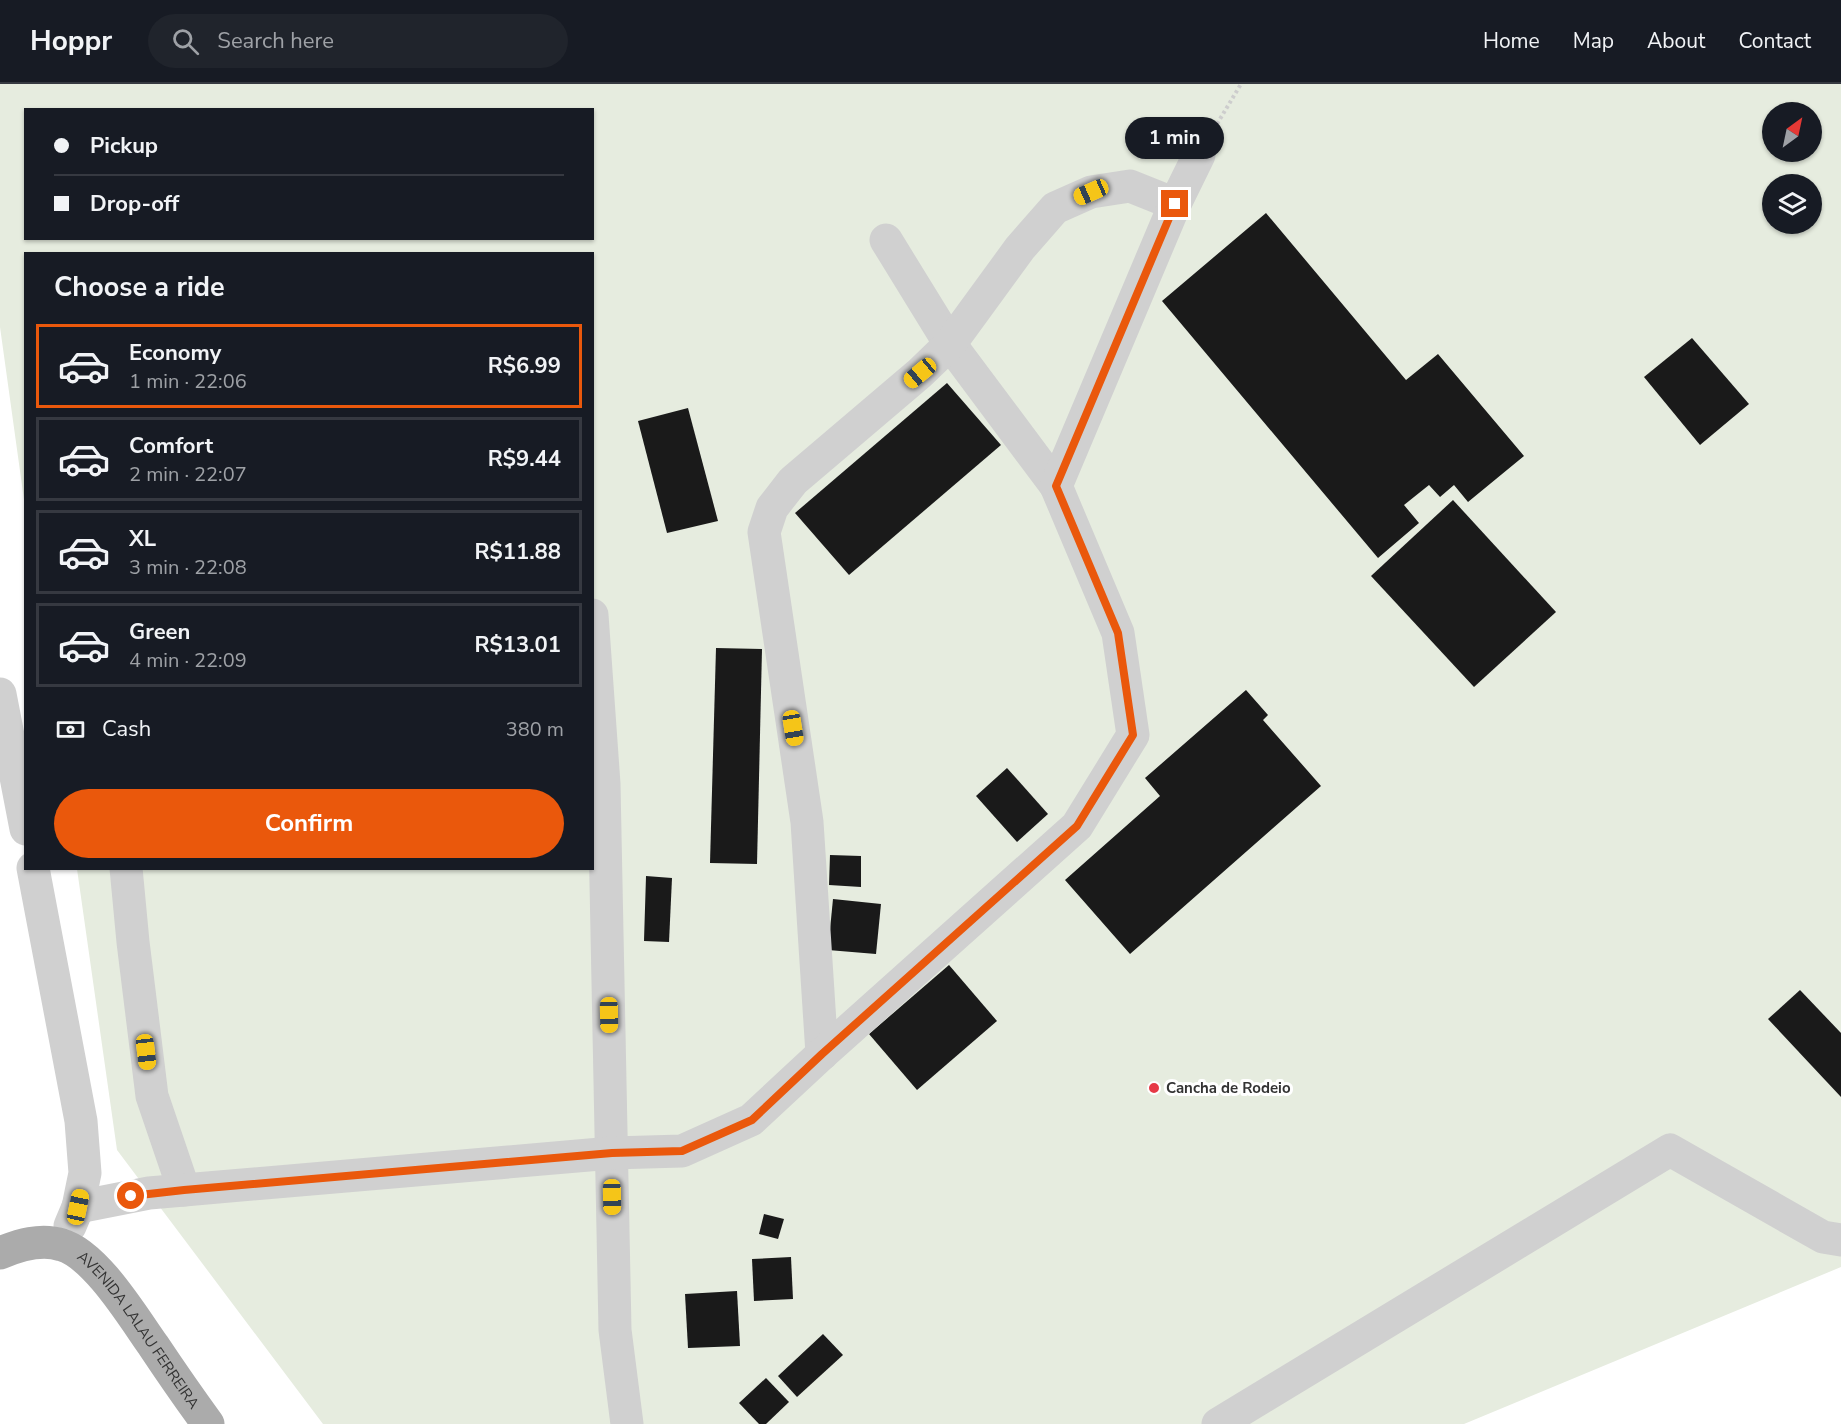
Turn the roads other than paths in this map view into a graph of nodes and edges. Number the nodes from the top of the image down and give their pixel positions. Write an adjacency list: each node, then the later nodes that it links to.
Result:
1 (1199, 155): 2 (street)
2 (1175, 204): 4 (street); 5 (street)
3 (886, 240): 4 (street)
4 (950, 344): 5 (street); 11 (street)
5 (1056, 486): 11 (street)
6 (594, 643): 12 (street)
7 (0, 694): 8 (street)
8 (24, 820)
9 (33, 870): 14 (street)
10 (126, 870): 13 (street)
11 (822, 1054): 12 (street)
12 (612, 1153): 13 (street); 19 (street)
13 (184, 1190): 14 (street)
14 (78, 1207): 16 (street)
15 (1841, 1240): 20 (street)
16 (62, 1245): 17 (main road); 18 (main road, AVENIDA LALAU FERREIRA)
17 (0, 1253)
18 (208, 1424)
19 (627, 1424)
20 (1218, 1424)

